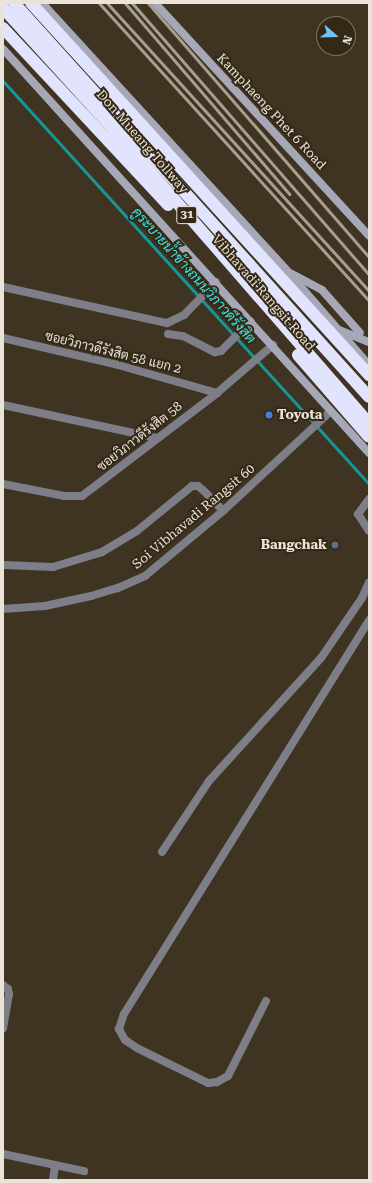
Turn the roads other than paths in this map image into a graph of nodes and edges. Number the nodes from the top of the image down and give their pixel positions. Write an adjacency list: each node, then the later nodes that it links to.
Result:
1 (14, 3): 22 (highway, Don Mueang Tollway / 31)
2 (31, 3): 20 (highway, Vibhavadi Rangsit Road / 31)
3 (42, 3): 9 (main road)
4 (155, 3): 8 (main road, Kamphaeng Phet 6 Road)
5 (3, 8): 25 (highway, Don Mueang Tollway / 31)
6 (3, 28): 26 (highway, Vibhavadi Rangsit Road / 31)
7 (3, 50): 10 (main road, Vibhavadi Rangsit Road / 31)
8 (369, 236)
9 (289, 273): 13 (main road); 14 (main road)
10 (216, 282): 11 (street); 12 (main road, Vibhavadi Rangsit Road / 31)
11 (3, 287)
12 (251, 321): 15 (street); 18 (main road, Vibhavadi Rangsit Road / 31)
13 (336, 328): 17 (main road); 19 (main road)
14 (360, 333)
15 (168, 334)
16 (3, 338): 21 (street, ซอยวิภาวดีรังสิต 58 แยก 2)
17 (369, 342)
18 (273, 345): 21 (street, ซอยวิภาวดีรังสิต 58); 24 (main road, Vibhavadi Rangsit Road / 31)
19 (369, 365)
20 (369, 375)
21 (217, 393): 27 (street, ซอยวิภาวดีรังสิต 58)
22 (369, 397)
23 (3, 405): 27 (street)
24 (332, 411): 28 (main road, Vibhavadi Rangsit Road / 31); 31 (street, Soi Vibhavadi Rangsit 60)
25 (369, 423)
26 (369, 437)
27 (157, 438): 29 (street, ซอยวิภาวดีรังสิต 58)
28 (369, 453)
29 (3, 484)
30 (369, 499): 32 (street)
31 (223, 511): 33 (street); 35 (street, Soi Vibhavadi Rangsit 60)
32 (369, 531)
33 (3, 565)
34 (369, 582): 37 (street)
35 (3, 610)
36 (369, 620): 39 (street)
37 (162, 852)
38 (3, 985): 40 (street)
39 (266, 1001)
40 (3, 1028)
41 (3, 1154): 42 (street)
42 (55, 1165): 43 (street); 44 (street)
43 (84, 1171)
44 (53, 1180)

